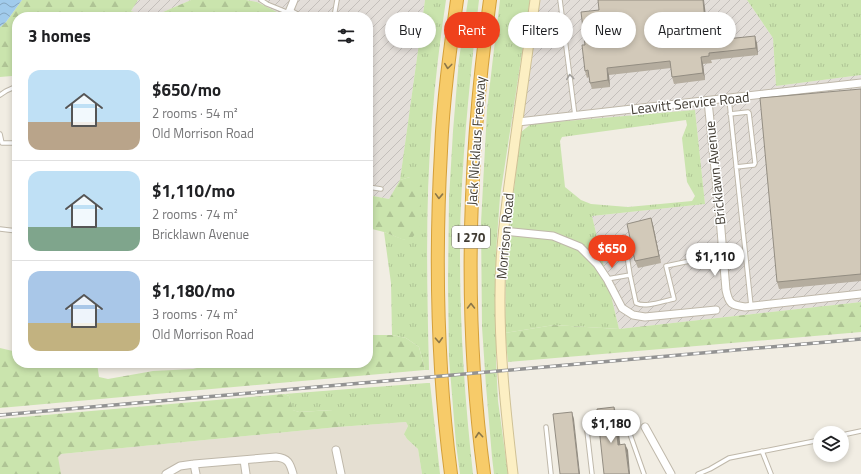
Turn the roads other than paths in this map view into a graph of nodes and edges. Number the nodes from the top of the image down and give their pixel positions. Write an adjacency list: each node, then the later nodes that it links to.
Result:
1 (261, 0): 8 (lane)
2 (294, 0): 9 (street)
3 (337, 0): 10 (lane)
4 (457, 0): 51 (highway, I 270, one-way to 51)
5 (490, 0): 52 (highway, Jack Nicklaus Freeway / I 270, one-way to 5)
6 (535, 0): 18 (street, Morrison Road)
7 (560, 0): 17 (lane, one-way to 7)
8 (287, 12)
9 (289, 12)
10 (335, 12)
11 (861, 83): 14 (street, Leavitt Service Road)
12 (12, 88): 13 (lane)
13 (0, 95)
14 (729, 99): 15 (street, Leavitt Service Road); 16 (lane)
15 (708, 101): 17 (street, Leavitt Service Road); 29 (street, Bricklawn Avenue)
16 (730, 114): 22 (lane); 22 (lane)
17 (575, 116): 18 (street, Leavitt Service Road)
18 (518, 122): 27 (street, Morrison Road)
19 (0, 134): 20 (lane)
20 (1, 143): 21 (lane)
21 (12, 143)
22 (736, 167): 33 (lane)
23 (373, 188): 24 (lane)
24 (381, 189)
25 (0, 229): 26 (lane)
26 (12, 230)
27 (503, 231): 31 (street); 53 (street, Morrison Road)
28 (624, 236): 30 (lane)
29 (723, 254): 30 (lane); 33 (street, Bricklawn Avenue)
30 (630, 275): 31 (lane)
31 (607, 279): 34 (street)
32 (861, 294): 33 (street, Bricklawn Avenue)
33 (751, 306)
34 (716, 310)
35 (625, 420): 56 (lane)
36 (586, 422): 55 (lane)
37 (546, 427): 54 (lane)
38 (645, 427): 57 (street)
39 (861, 431): 40 (lane)
40 (849, 434)
41 (813, 441): 43 (lane)
42 (336, 450): 50 (street)
43 (762, 452): 58 (lane); 59 (lane)
44 (244, 460): 45 (street); 48 (street); 49 (street)
45 (194, 464): 46 (street); 47 (street)
46 (166, 474)
47 (196, 474)
48 (246, 474)
49 (293, 474)
50 (340, 474)
51 (451, 474)
52 (484, 474)
53 (513, 474)
54 (551, 474)
55 (592, 474)
56 (644, 474)
57 (670, 474)
58 (698, 474)
59 (771, 474)

